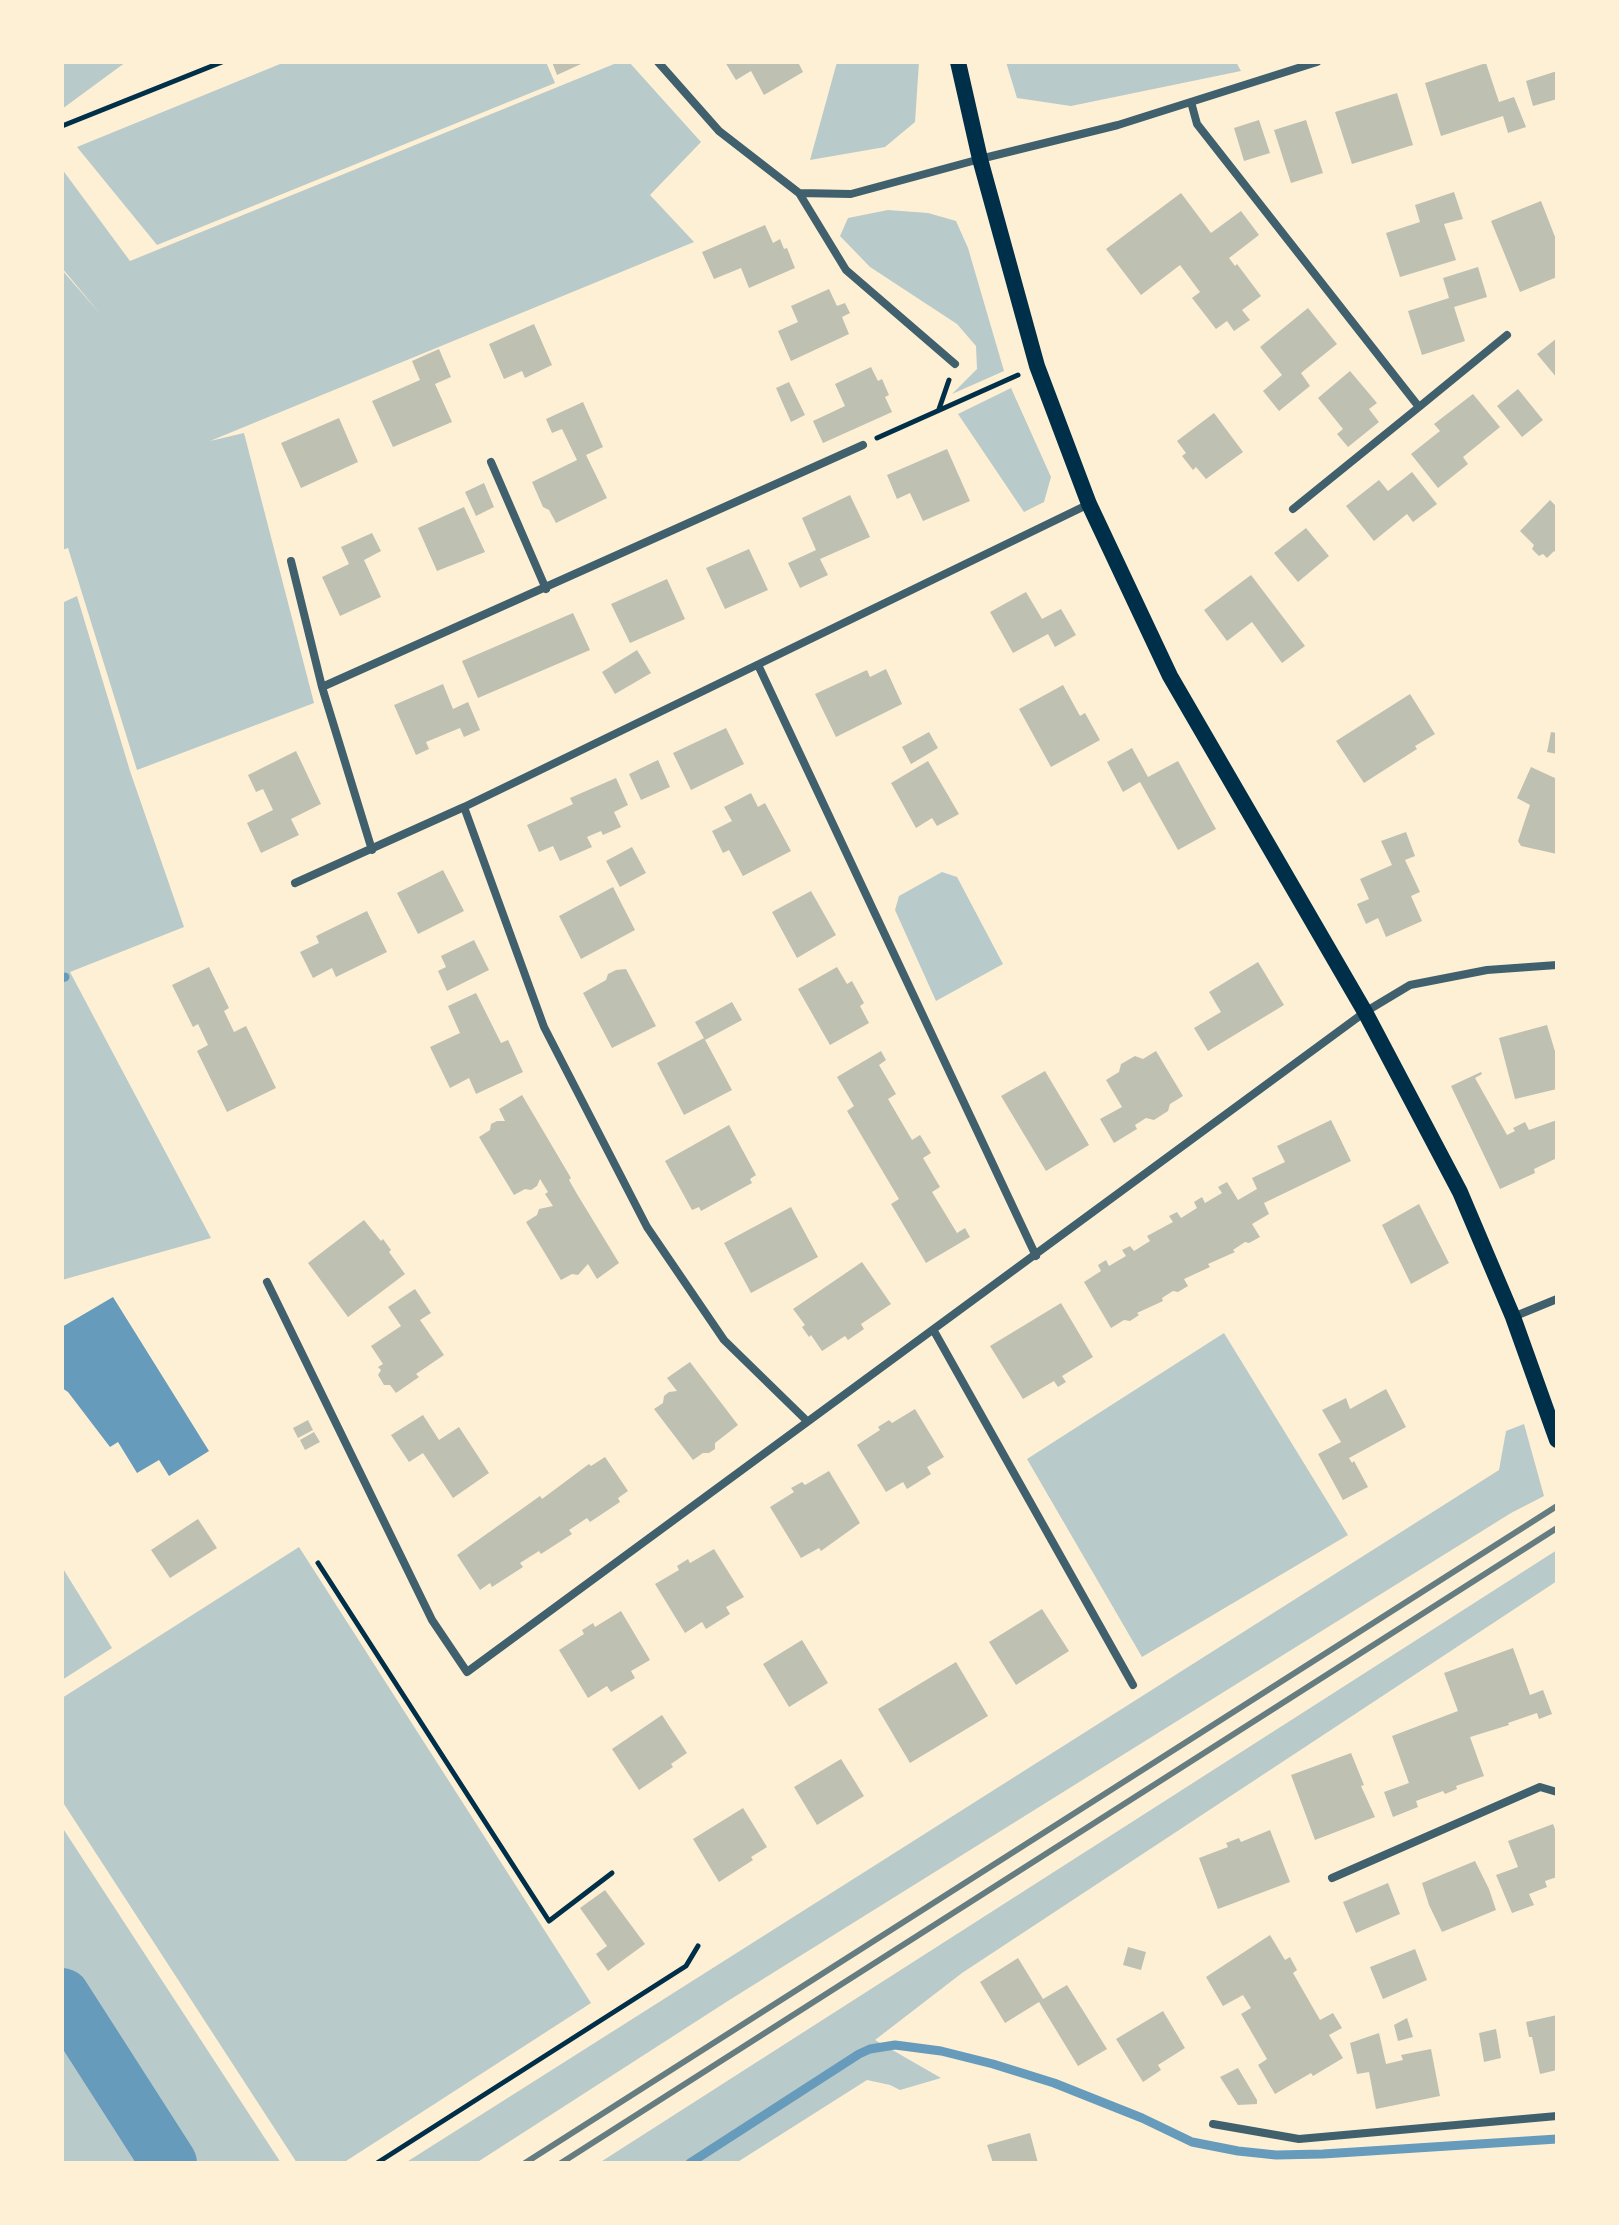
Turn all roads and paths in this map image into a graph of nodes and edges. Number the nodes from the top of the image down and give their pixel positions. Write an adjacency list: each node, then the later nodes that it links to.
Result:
1 (222, 62): 6 (path)
2 (658, 62): 8 (street)
3 (958, 62): 7 (main road)
4 (1317, 62): 5 (street)
5 (1191, 102): 7 (street); 12 (street)
6 (62, 126)
7 (980, 159): 8 (street); 11 (main road)
8 (799, 193): 10 (street)
9 (1507, 335): 12 (street)
10 (955, 364): 13 (path)
11 (1037, 366): 13 (path); 16 (main road)
12 (1419, 407): 17 (street)
13 (939, 409): 14 (path)
14 (863, 445): 19 (street)
15 (491, 462): 19 (street)
16 (1089, 504): 20 (street); 26 (main road)
17 (1293, 509)
18 (291, 561): 21 (street)
19 (546, 589): 21 (street)
20 (759, 667): 22 (street); 27 (street)
21 (322, 687): 23 (street)
22 (464, 807): 23 (street); 32 (street)
23 (372, 850): 24 (street)
24 (295, 883)
25 (1557, 965): 26 (street)
26 (1365, 1012): 27 (street); 30 (main road)
27 (1036, 1256): 31 (street)
28 (267, 1282): 32 (street)
29 (1557, 1299): 30 (street)
30 (1513, 1317): 33 (main road)
31 (934, 1331): 32 (street); 35 (street)
32 (807, 1421)
33 (1557, 1440)
34 (318, 1563): 37 (path)
35 (1133, 1685)
36 (1557, 1792): 38 (street)
37 (612, 1873)
38 (1332, 1878)
39 (698, 1946): 42 (path)
40 (1557, 2116): 41 (street)
41 (1213, 2124)
42 (377, 2163)

